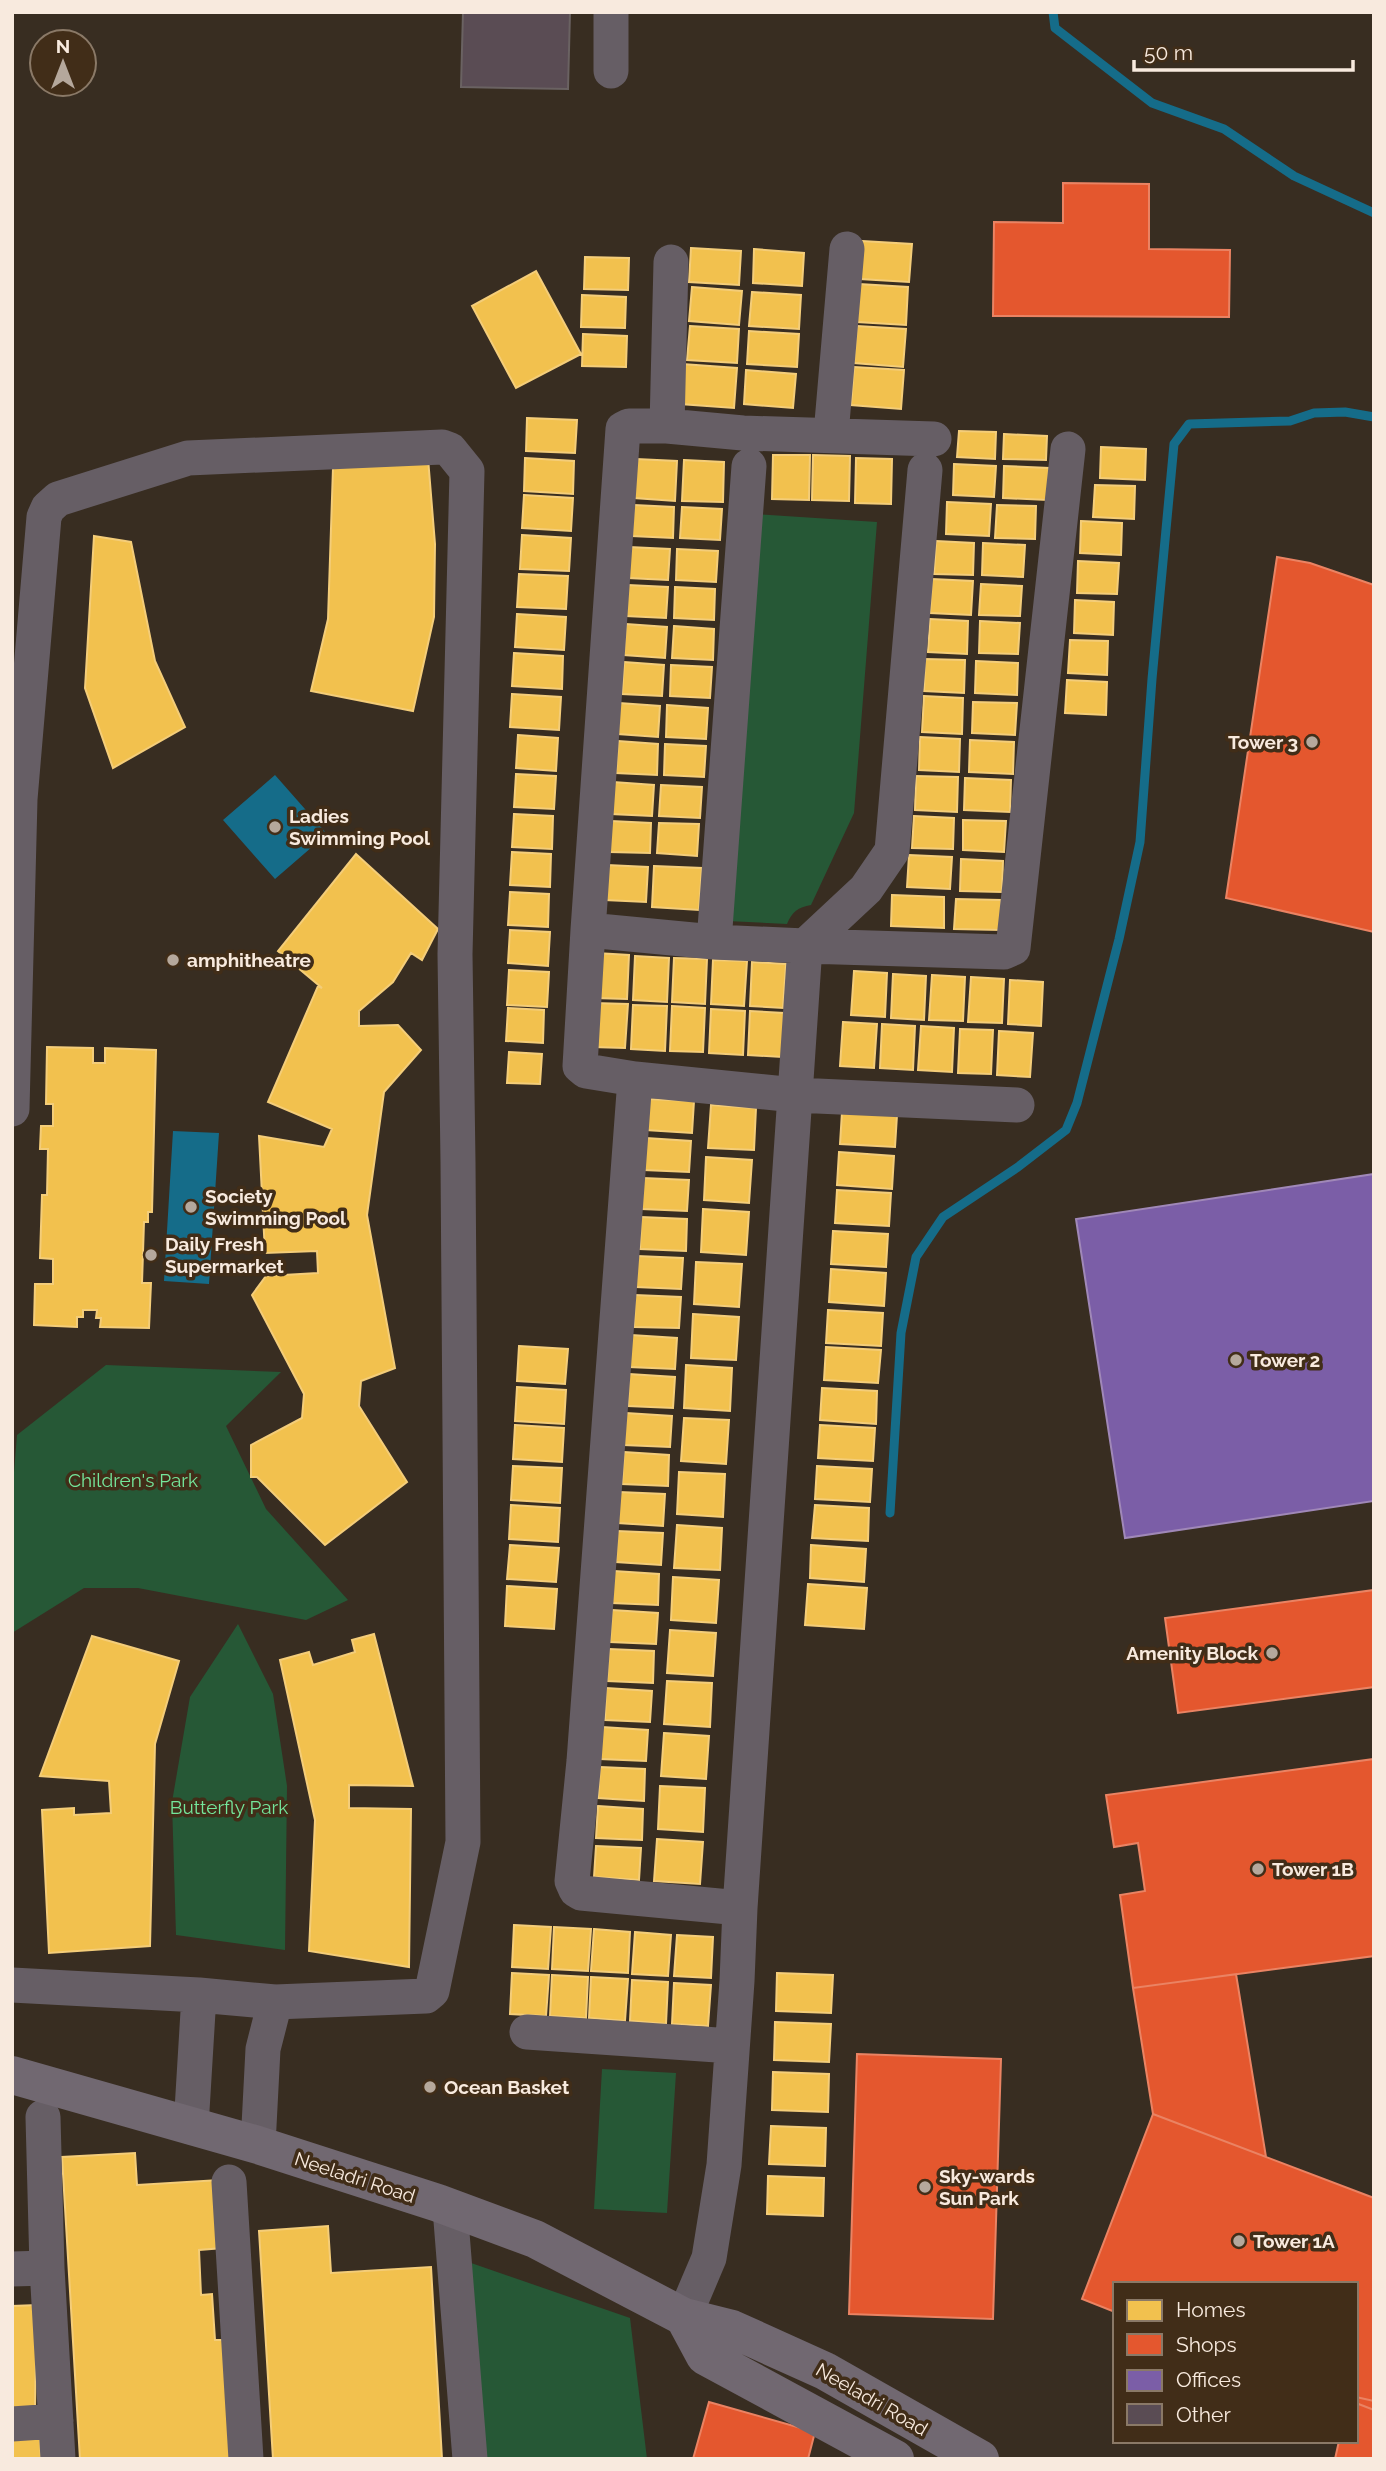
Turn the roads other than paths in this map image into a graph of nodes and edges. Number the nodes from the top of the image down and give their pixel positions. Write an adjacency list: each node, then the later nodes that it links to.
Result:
1 (611, 12): 2 (street)
2 (611, 71)
3 (847, 249): 6 (street)
4 (671, 262): 5 (street)
5 (667, 426): 6 (street); 9 (street)
6 (831, 434): 11 (street)
7 (1068, 449): 11 (street)
8 (749, 466): 10 (street)
9 (588, 929): 10 (street); 12 (street)
10 (714, 942): 11 (street)
11 (805, 946): 13 (street)
12 (635, 1079): 13 (street); 16 (street)
13 (795, 1095): 14 (street); 16 (street)
14 (1017, 1105)
15 (12, 1109): 19 (street)
16 (740, 1908): 21 (street)
17 (12, 1985): 18 (street)
18 (200, 1995): 19 (street); 24 (street)
19 (275, 2002): 25 (street)
20 (527, 2032): 21 (street)
21 (732, 2046): 30 (street)
22 (12, 2075): 24 (main road, Neeladri Road)
23 (43, 2117): 28 (street)
24 (191, 2127): 25 (main road, Neeladri Road)
25 (258, 2145): 27 (main road, Neeladri Road)
26 (229, 2182): 35 (street)
27 (450, 2208): 30 (main road, Neeladri Road); 36 (street)
28 (47, 2268): 29 (street); 31 (street)
29 (12, 2269)
30 (684, 2317): 33 (main road, Neeladri Road); 37 (main road)
31 (56, 2421): 32 (street); 34 (street)
32 (12, 2424)
33 (938, 2449): 38 (main road, Neeladri Road)
34 (58, 2459)
35 (246, 2459)
36 (470, 2459)
37 (895, 2459)
38 (979, 2459)

